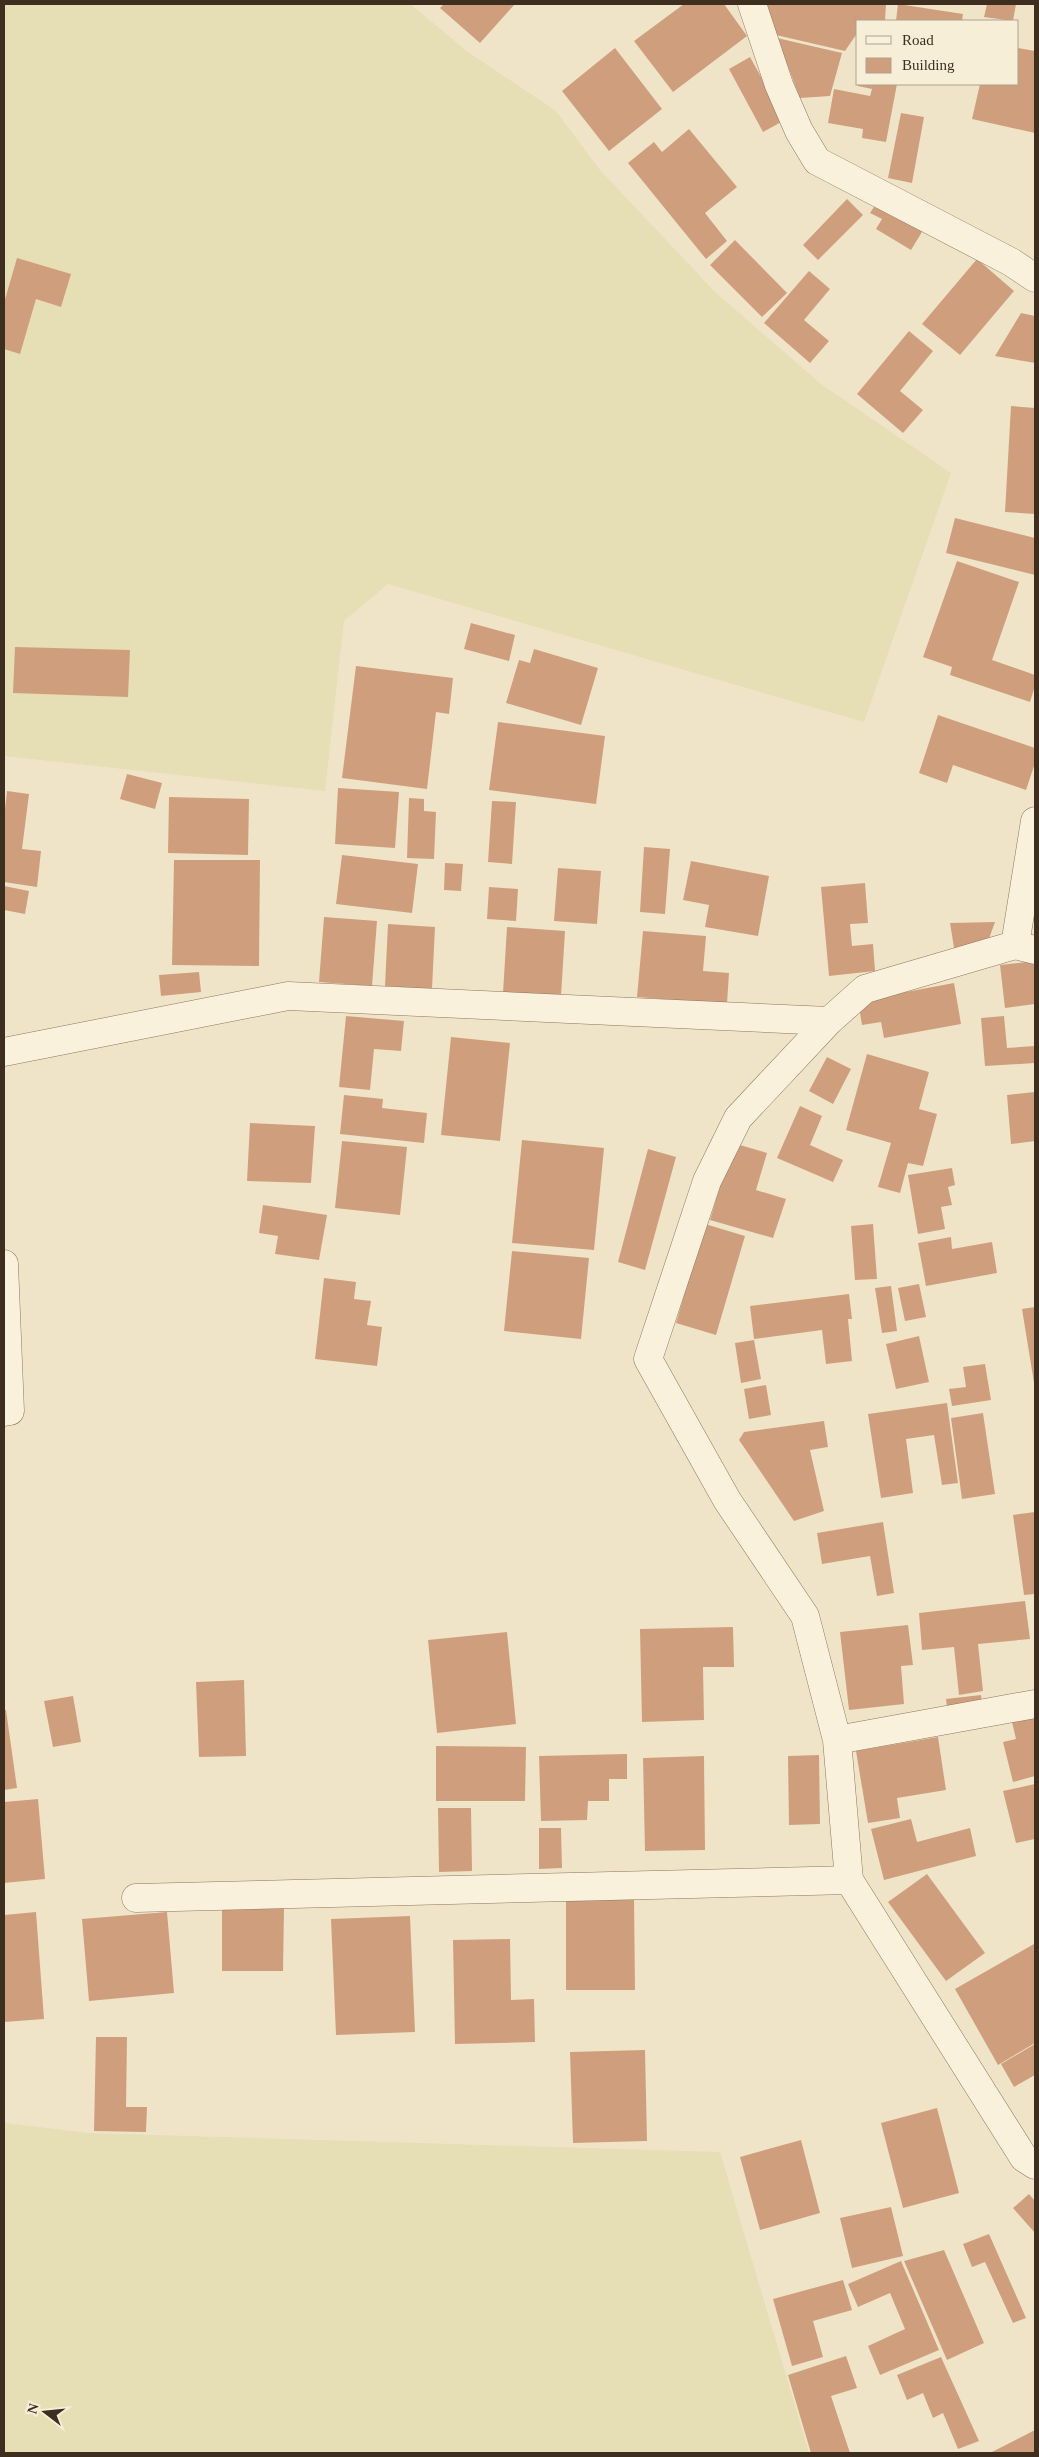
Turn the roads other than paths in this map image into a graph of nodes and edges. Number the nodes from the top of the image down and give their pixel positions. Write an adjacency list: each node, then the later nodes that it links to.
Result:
1 (752, 4): 2 (street)
2 (1035, 278)
3 (1035, 821): 4 (street)
4 (1025, 948): 5 (street)
5 (828, 1021): 6 (street); 10 (street)
6 (4, 1052)
7 (4, 1264): 8 (street)
8 (4, 1412)
9 (1035, 1704): 10 (street)
10 (837, 1740): 11 (street)
11 (850, 1880): 12 (street); 13 (street)
12 (136, 1898)
13 (1035, 2165)

